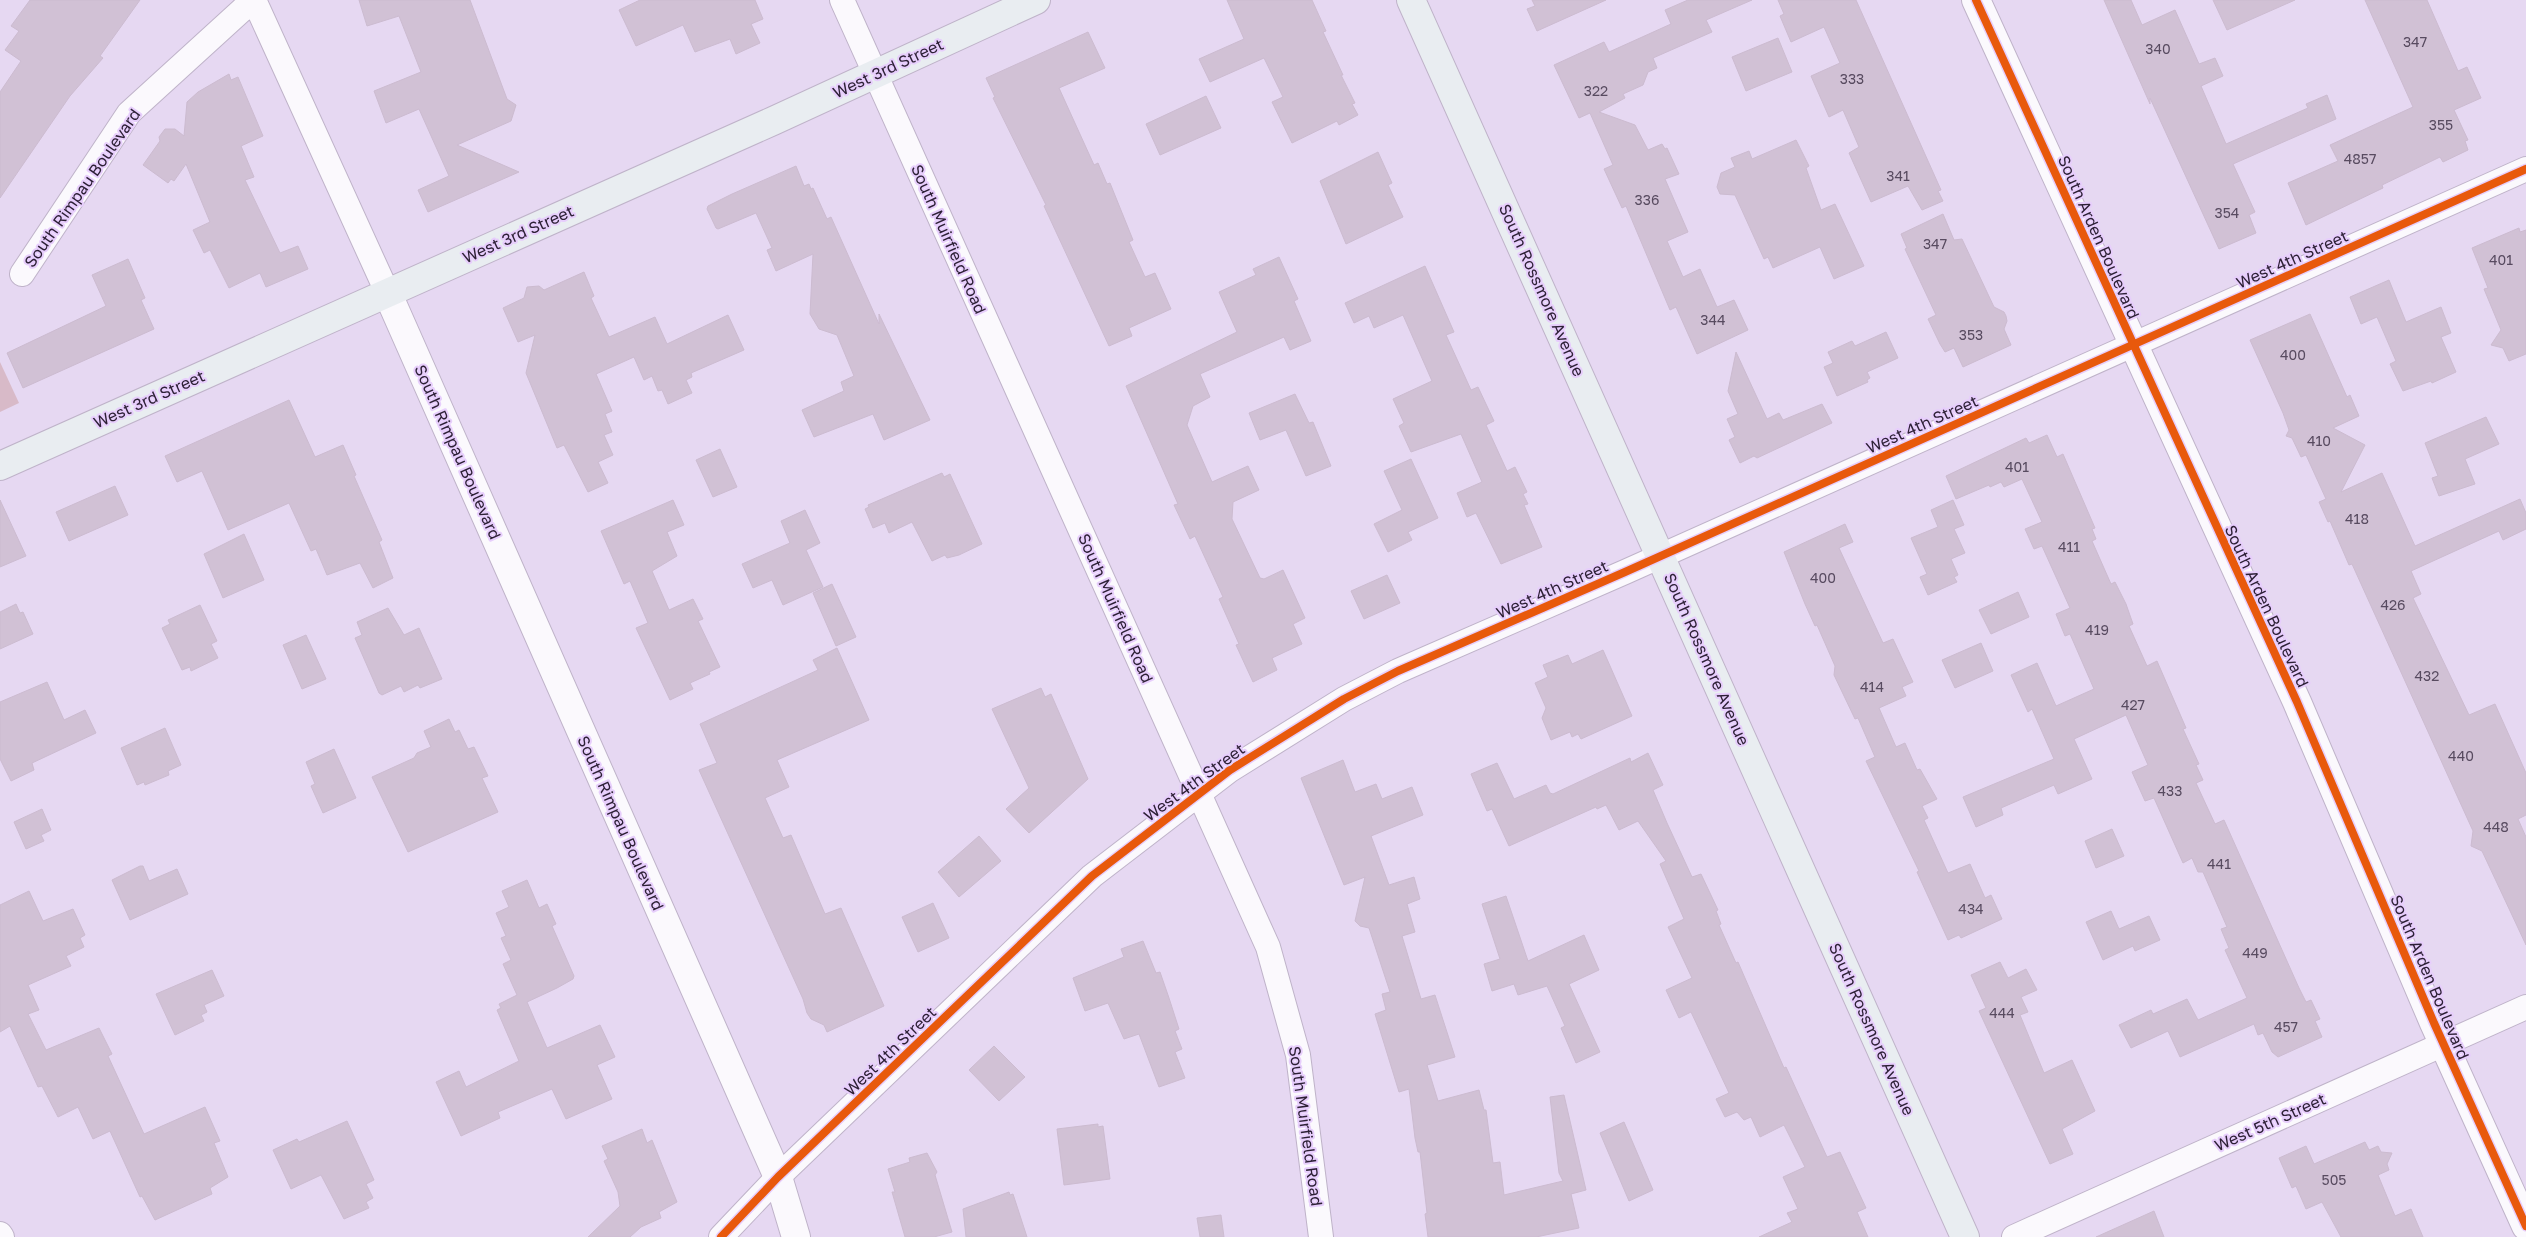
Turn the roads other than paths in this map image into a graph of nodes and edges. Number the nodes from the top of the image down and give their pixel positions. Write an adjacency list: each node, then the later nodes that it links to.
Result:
1 (842, 0): 5 (street, South Muirfield Road)
2 (1036, 0): 5 (main road, West 3rd Street)
3 (1411, 0): 11 (main road, South Rossmore Avenue)
4 (1976, 0): 9 (street, South Arden Boulevard)
5 (875, 74): 8 (main road, West 3rd Street); 12 (street, South Muirfield Road)
6 (2526, 169): 9 (street, West 4th Street)
7 (22, 274): 8 (street, South Rimpau Boulevard)
8 (387, 292): 10 (main road, West 3rd Street); 15 (street, South Rimpau Boulevard)
9 (2132, 346): 11 (street, West 4th Street); 14 (street, South Arden Boulevard)
10 (0, 466)
11 (1661, 556): 12 (street, West 4th Street); 20 (main road, South Rossmore Avenue)
12 (1199, 792): 15 (street, West 4th Street); 19 (street, South Muirfield Road)
13 (2526, 1007): 14 (street, West 5th Street)
14 (2444, 1045): 16 (street, South Arden Boulevard); 21 (street, West 5th Street)
15 (778, 1177): 17 (street, West 4th Street); 18 (street, South Rimpau Boulevard)
16 (2526, 1226)
17 (721, 1237)
18 (796, 1237)
19 (1321, 1237)
20 (1965, 1237)
21 (2014, 1237)

